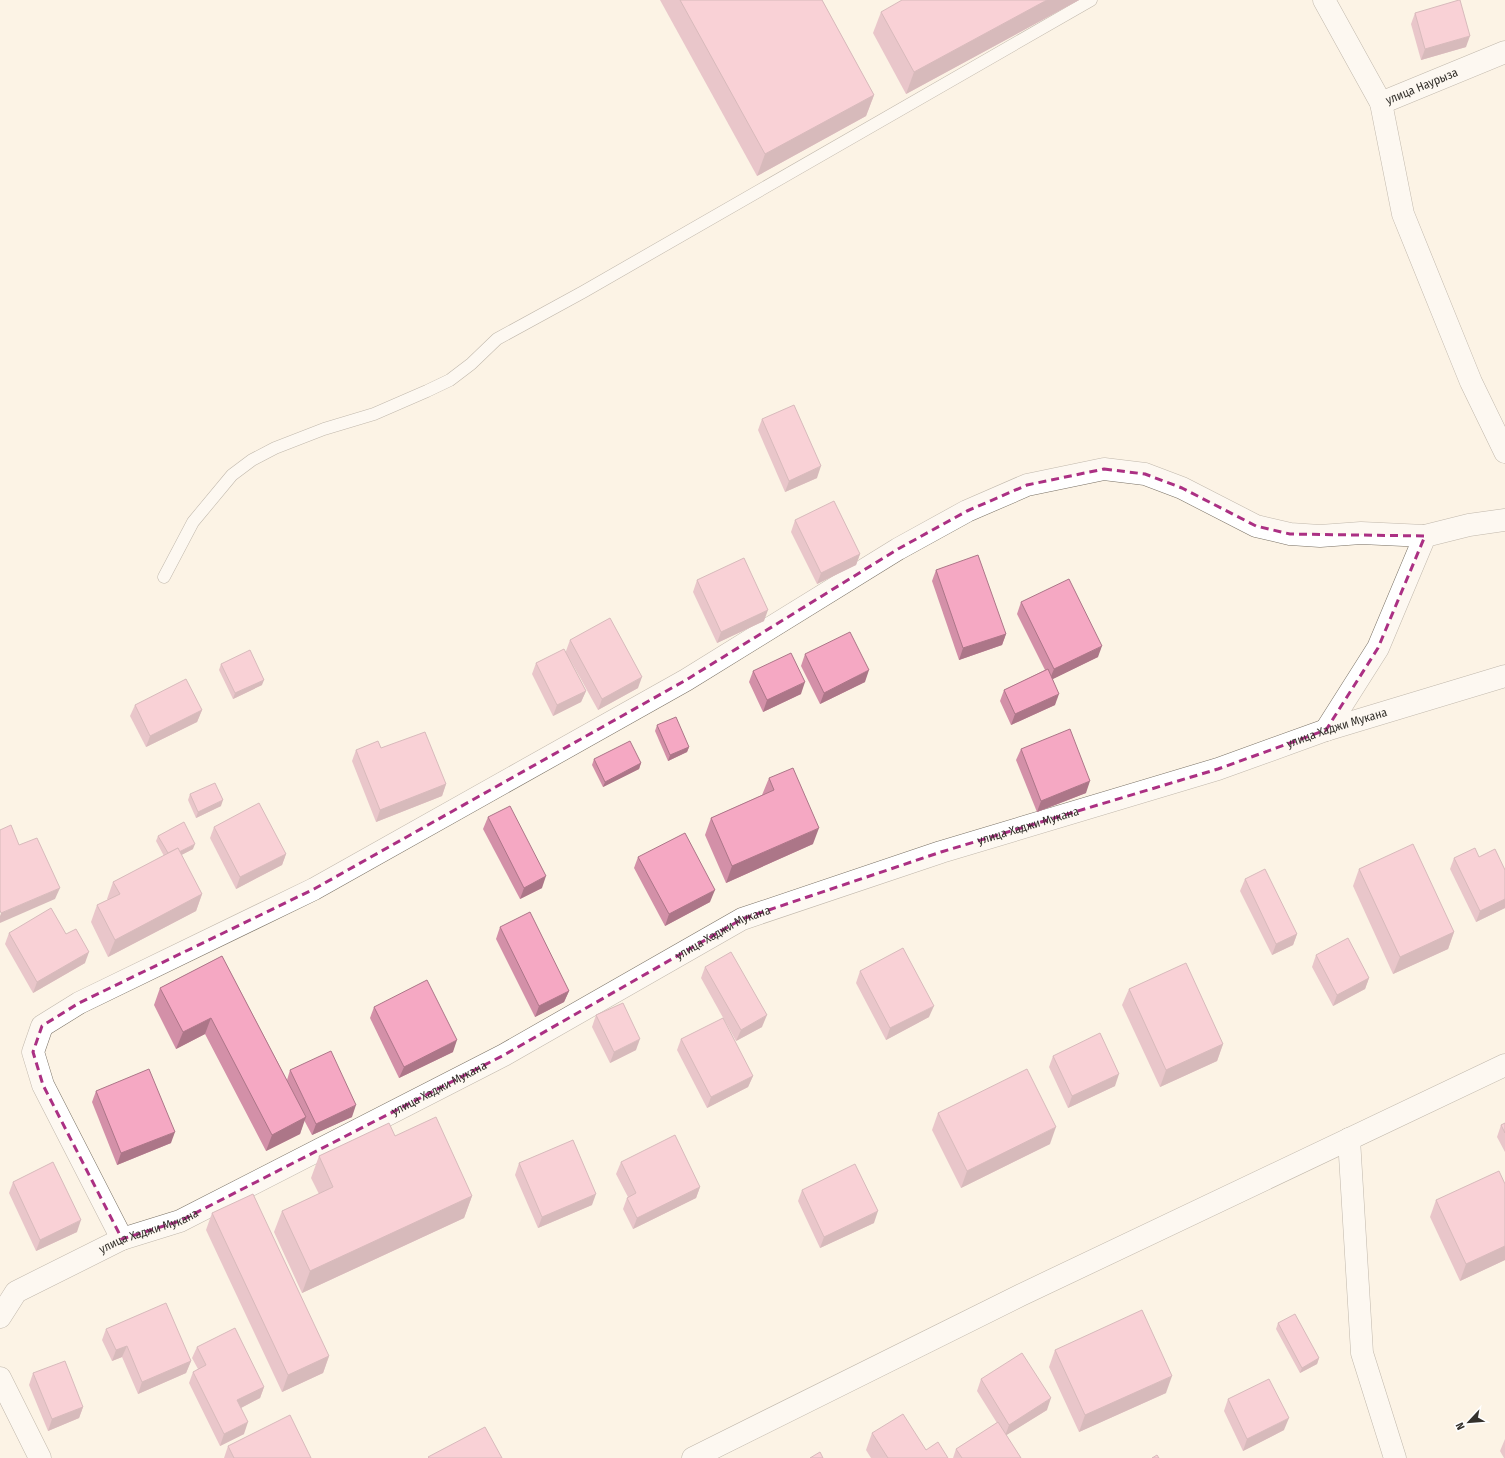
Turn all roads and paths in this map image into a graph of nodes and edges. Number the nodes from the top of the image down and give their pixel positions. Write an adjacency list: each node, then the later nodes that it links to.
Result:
1 (1091, 0): 8 (lane)
2 (1324, 0): 4 (street, улица Наурыза)
3 (1505, 52): 4 (street, улица Наурыза)
4 (1380, 103): 5 (street)
5 (1505, 452)
6 (1505, 520): 7 (street)
7 (1425, 536): 10 (street); 13 (street)
8 (164, 577)
9 (1505, 676): 10 (street, улица Хаджи Мукана)
10 (1326, 730): 13 (street, улица Хаджи Мукана)
11 (1505, 1065): 12 (street)
12 (1350, 1139): 18 (street); 19 (street)
13 (122, 1239): 14 (street, улица Хаджи Мукана)
14 (8, 1291): 15 (street, улица Хаджи Мукана)
15 (0, 1317)
16 (0, 1378): 17 (street)
17 (40, 1458)
18 (693, 1458)
19 (1395, 1458)

